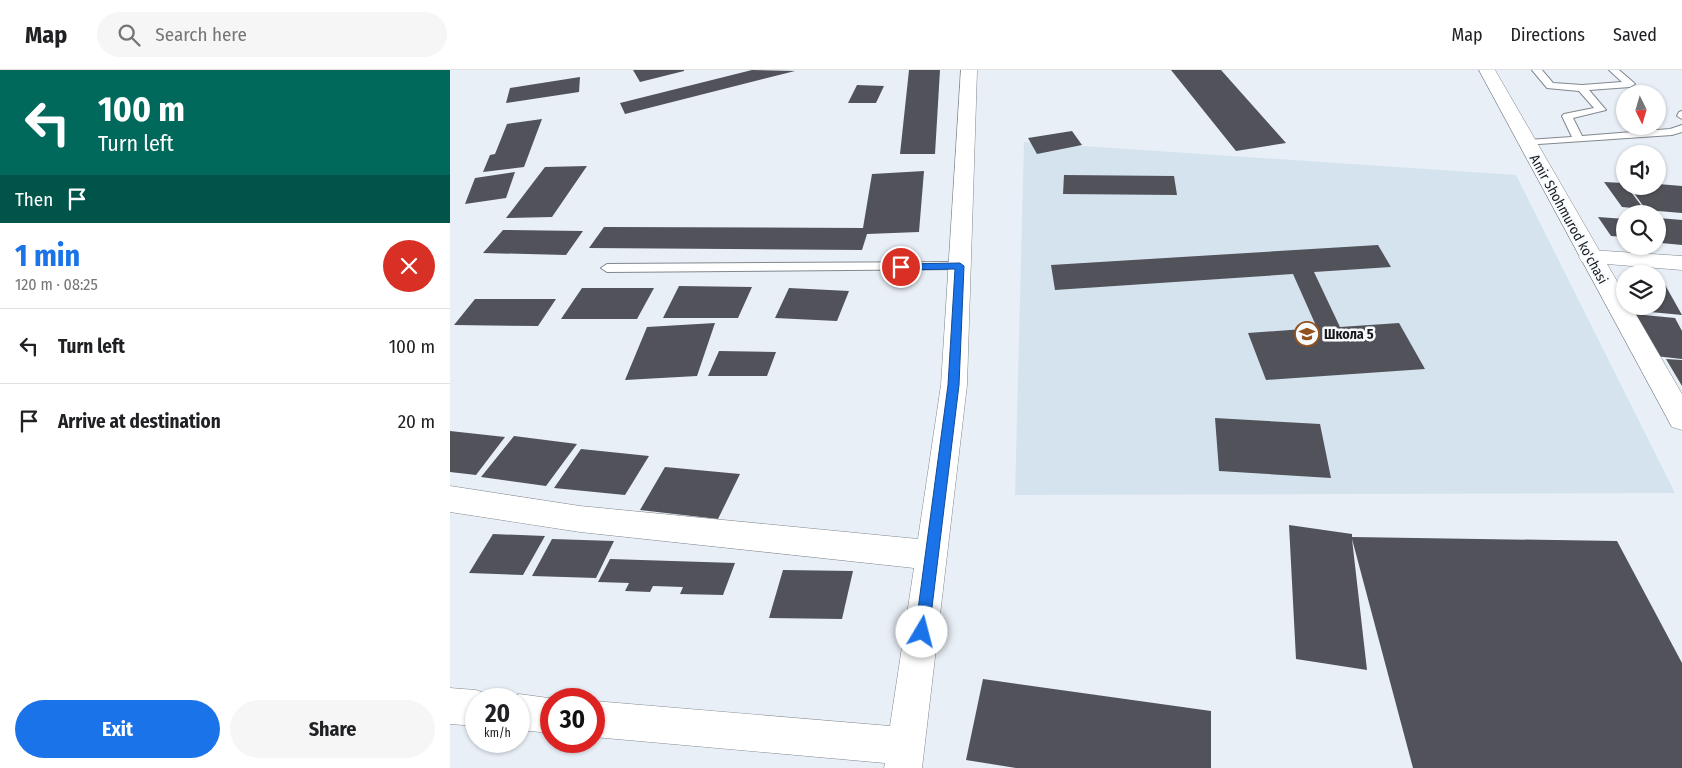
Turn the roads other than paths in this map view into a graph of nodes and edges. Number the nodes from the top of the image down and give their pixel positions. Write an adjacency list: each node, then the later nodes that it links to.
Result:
1 (969, 70): 11 (street)
2 (1487, 70): 8 (street, Amir Shohmurod ko'chasi)
3 (1537, 70): 5 (lane)
4 (1614, 70): 5 (lane)
5 (1582, 88): 7 (lane)
6 (1682, 128): 7 (lane)
7 (1578, 139): 8 (lane)
8 (1527, 143): 9 (street, Amir Shohmurod ko'chasi)
9 (1590, 258): 10 (street); 13 (street, Amir Shohmurod ko'chasi)
10 (1682, 263)
11 (960, 266): 12 (lane); 15 (street)
12 (607, 268)
13 (1682, 419)
14 (450, 499): 15 (street)
15 (932, 555): 19 (street)
16 (450, 706): 17 (street)
17 (465, 707)
18 (605, 720): 19 (street)
19 (905, 757)

